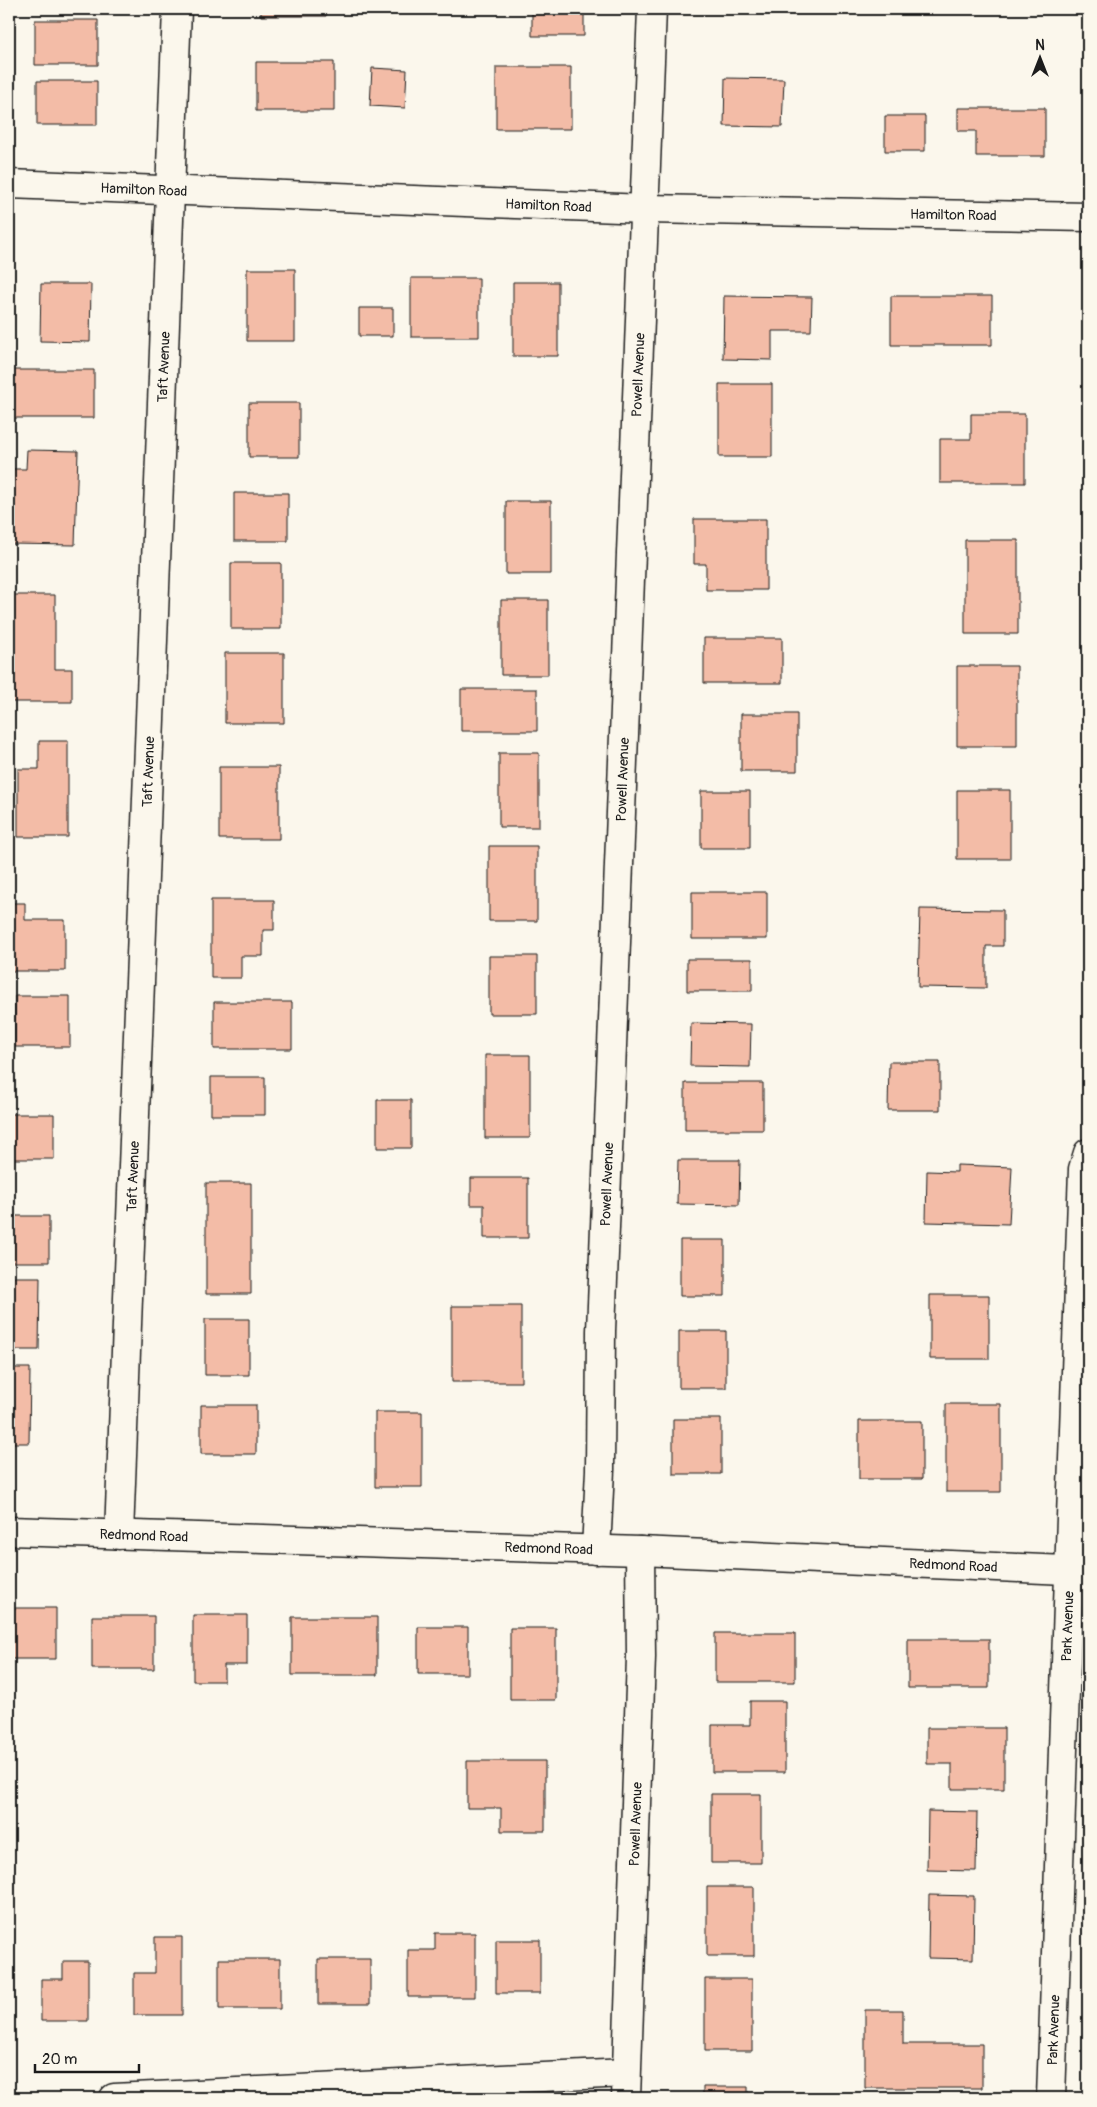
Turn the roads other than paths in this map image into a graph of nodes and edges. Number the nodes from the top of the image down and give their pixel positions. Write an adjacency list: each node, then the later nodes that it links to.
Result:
1 (177, 9): 4 (street, Taft Avenue)
2 (652, 9): 5 (street, Powell Avenue)
3 (9, 184): 4 (street, Hamilton Road)
4 (170, 191): 5 (street, Hamilton Road); 9 (street, Taft Avenue)
5 (645, 209): 6 (street, Hamilton Road); 10 (street, Powell Avenue)
6 (1088, 217)
7 (1088, 1153): 12 (street, Park Avenue)
8 (9, 1531): 9 (street, Redmond Road)
9 (119, 1535): 10 (street, Redmond Road)
10 (596, 1550): 11 (street, Redmond Road)
11 (640, 1551): 12 (street, Redmond Road); 13 (street, Powell Avenue)
12 (1079, 1570): 15 (street, Park Avenue)
13 (626, 2085): 14 (street)
14 (114, 2098)
15 (1051, 2098)

